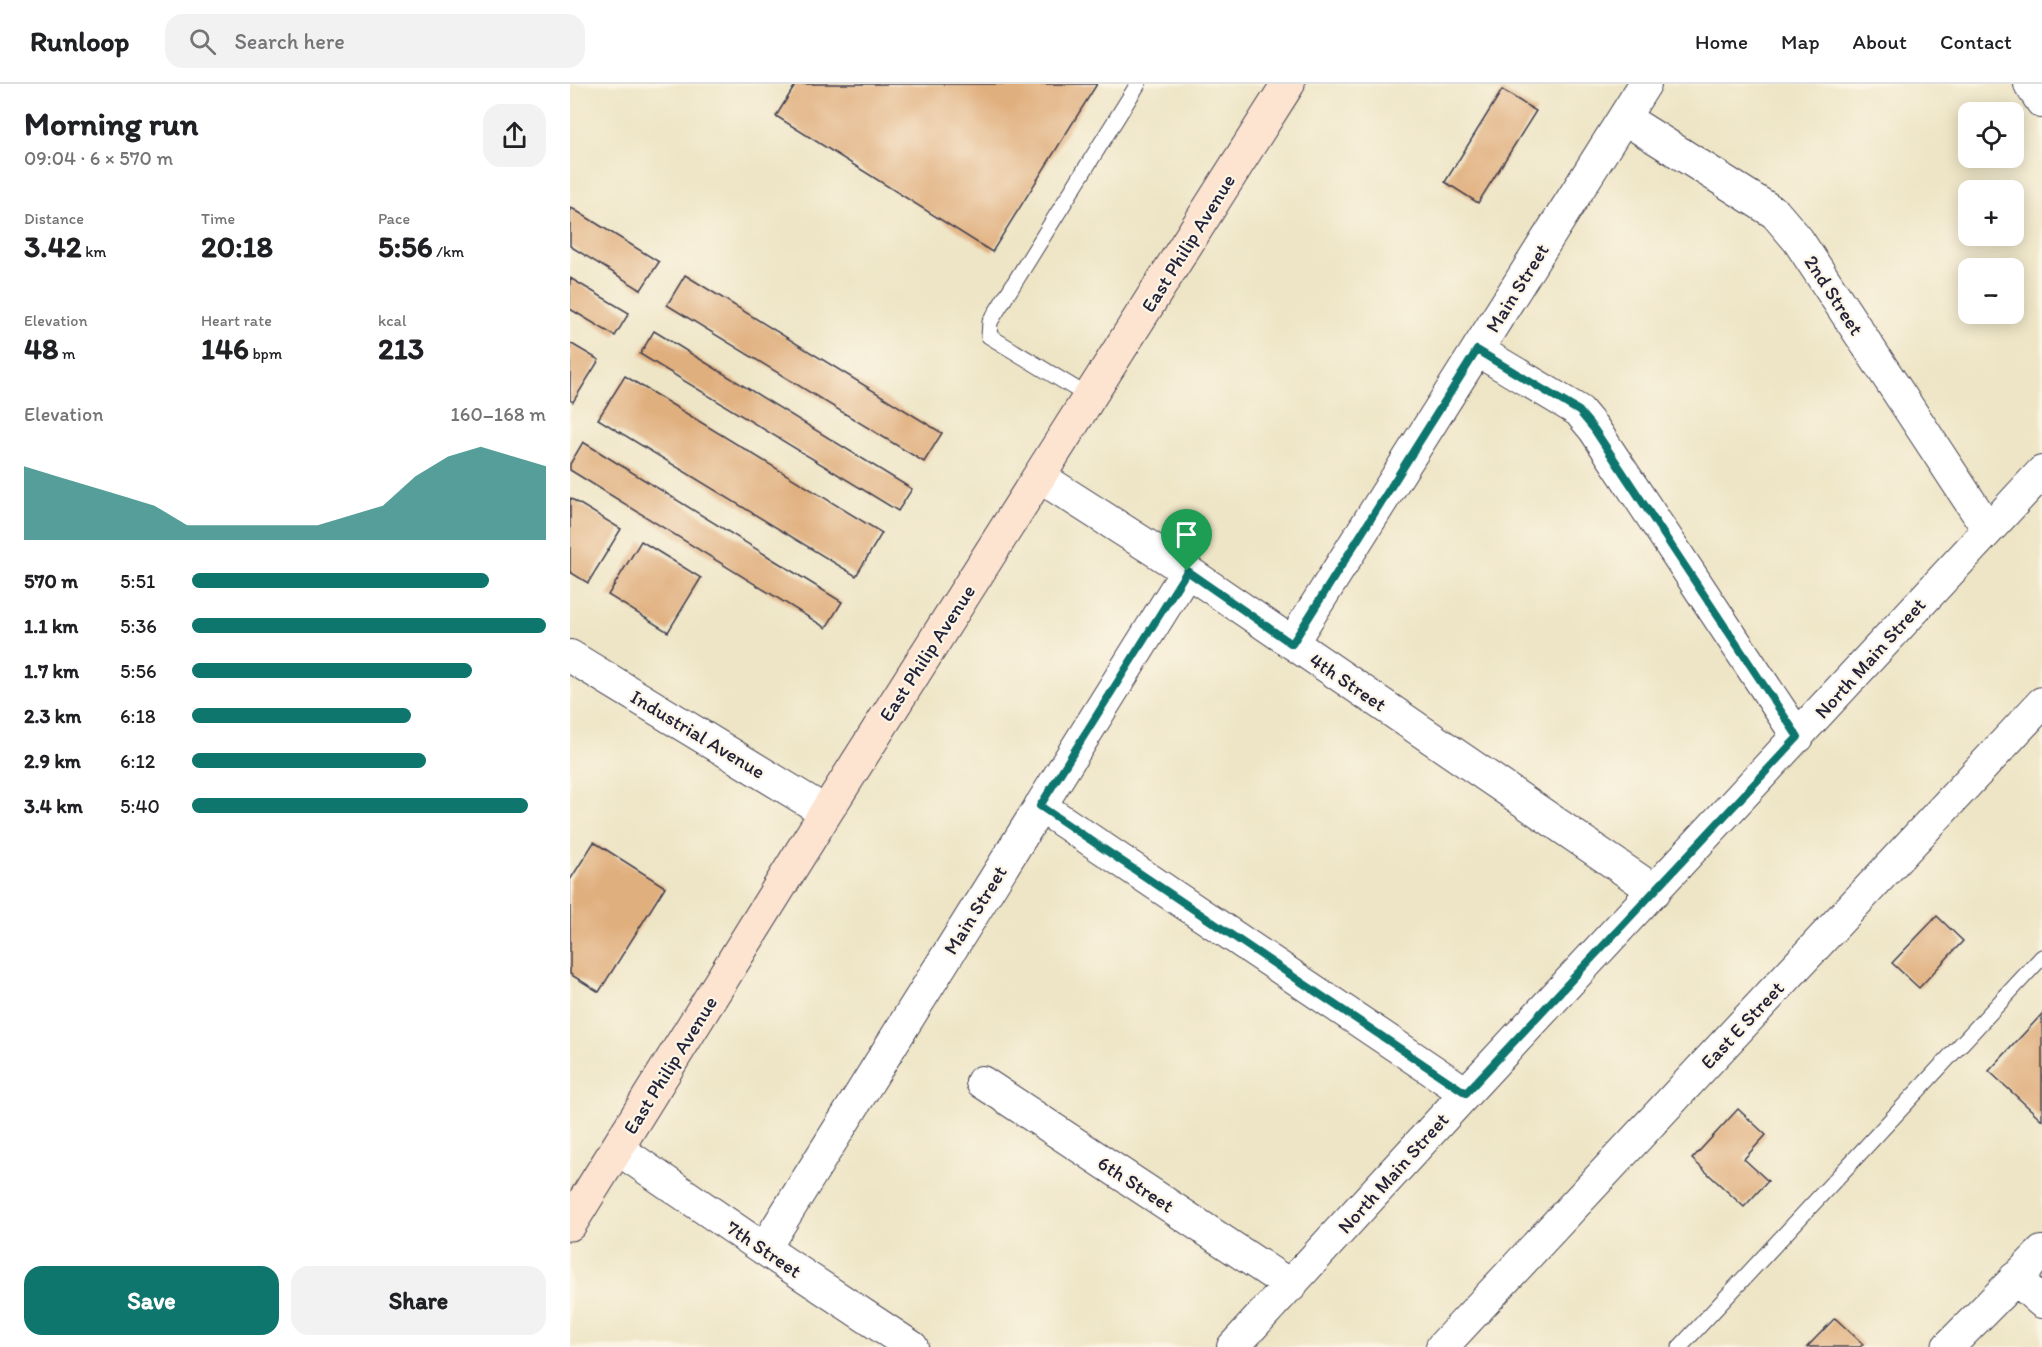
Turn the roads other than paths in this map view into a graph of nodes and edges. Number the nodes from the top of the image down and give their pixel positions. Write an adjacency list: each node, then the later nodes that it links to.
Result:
1 (1138, 84): 8 (lane)
2 (1288, 84): 8 (main road, East Philip Avenue)
3 (1645, 84): 6 (street, Main Street)
4 (2030, 84): 5 (street)
5 (2042, 102)
6 (1624, 118): 7 (street, Main Street); 11 (street, 2nd Street)
7 (1477, 350): 13 (street, Main Street); 16 (street)
8 (1091, 398): 10 (main road, East Philip Avenue)
9 (2042, 472): 11 (street, North Main Street)
10 (1040, 477): 12 (street, 4th Street); 18 (main road, East Philip Avenue)
11 (1988, 529): 16 (street, North Main Street)
12 (1187, 571): 13 (street, 4th Street); 17 (street, Main Street)
13 (1292, 644): 19 (street, 4th Street)
14 (570, 656): 18 (street, Industrial Avenue)
15 (2042, 703): 32 (street, East E Street)
16 (1798, 737): 19 (street, North Main Street)
17 (1040, 806): 22 (street); 25 (street, Main Street)
18 (826, 812): 23 (main road, East Philip Avenue)
19 (1655, 891): 22 (street, North Main Street)
20 (2042, 957): 33 (lane)
21 (982, 1082): 28 (street, 6th Street)
22 (1466, 1093): 28 (street, North Main Street)
23 (618, 1149): 24 (main road, East Philip Avenue); 25 (street, 7th Street)
24 (570, 1224)
25 (764, 1249): 30 (street, 7th Street)
26 (2042, 1252): 27 (street)
27 (2015, 1278): 29 (street); 34 (street)
28 (1291, 1286): 31 (street, North Main Street)
29 (2042, 1302)
30 (912, 1347)
31 (1233, 1347)
32 (1442, 1347)
33 (1680, 1347)
34 (1948, 1347)

